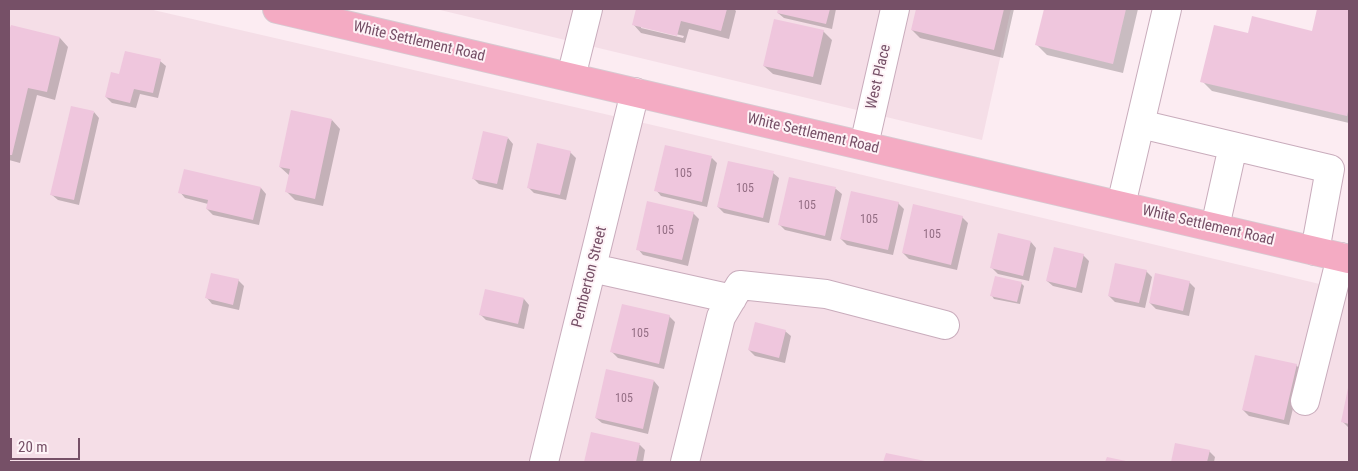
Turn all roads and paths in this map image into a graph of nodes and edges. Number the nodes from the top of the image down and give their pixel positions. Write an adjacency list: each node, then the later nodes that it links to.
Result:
1 (277, 9): 5 (main road, White Settlement Road)
2 (588, 9): 5 (street)
3 (895, 9): 8 (street, West Place)
4 (1167, 9): 7 (street)
5 (571, 77): 6 (main road, White Settlement Road)
6 (635, 92): 8 (main road, White Settlement Road); 15 (street, Pemberton Street)
7 (1140, 124): 9 (street); 11 (street)
8 (864, 145): 11 (main road, White Settlement Road)
9 (1233, 146): 10 (street); 12 (street)
10 (1340, 171): 13 (street)
11 (1121, 206): 12 (main road, White Settlement Road)
12 (1215, 227): 13 (main road, White Settlement Road)
13 (1315, 251): 14 (main road, White Settlement Road)
14 (1345, 258): 17 (street)
15 (592, 268): 16 (street); 20 (street, Pemberton Street)
16 (732, 299): 18 (street); 21 (street)
17 (1338, 316): 19 (street)
18 (945, 325)
19 (1305, 401)
20 (544, 462)
21 (685, 462)

